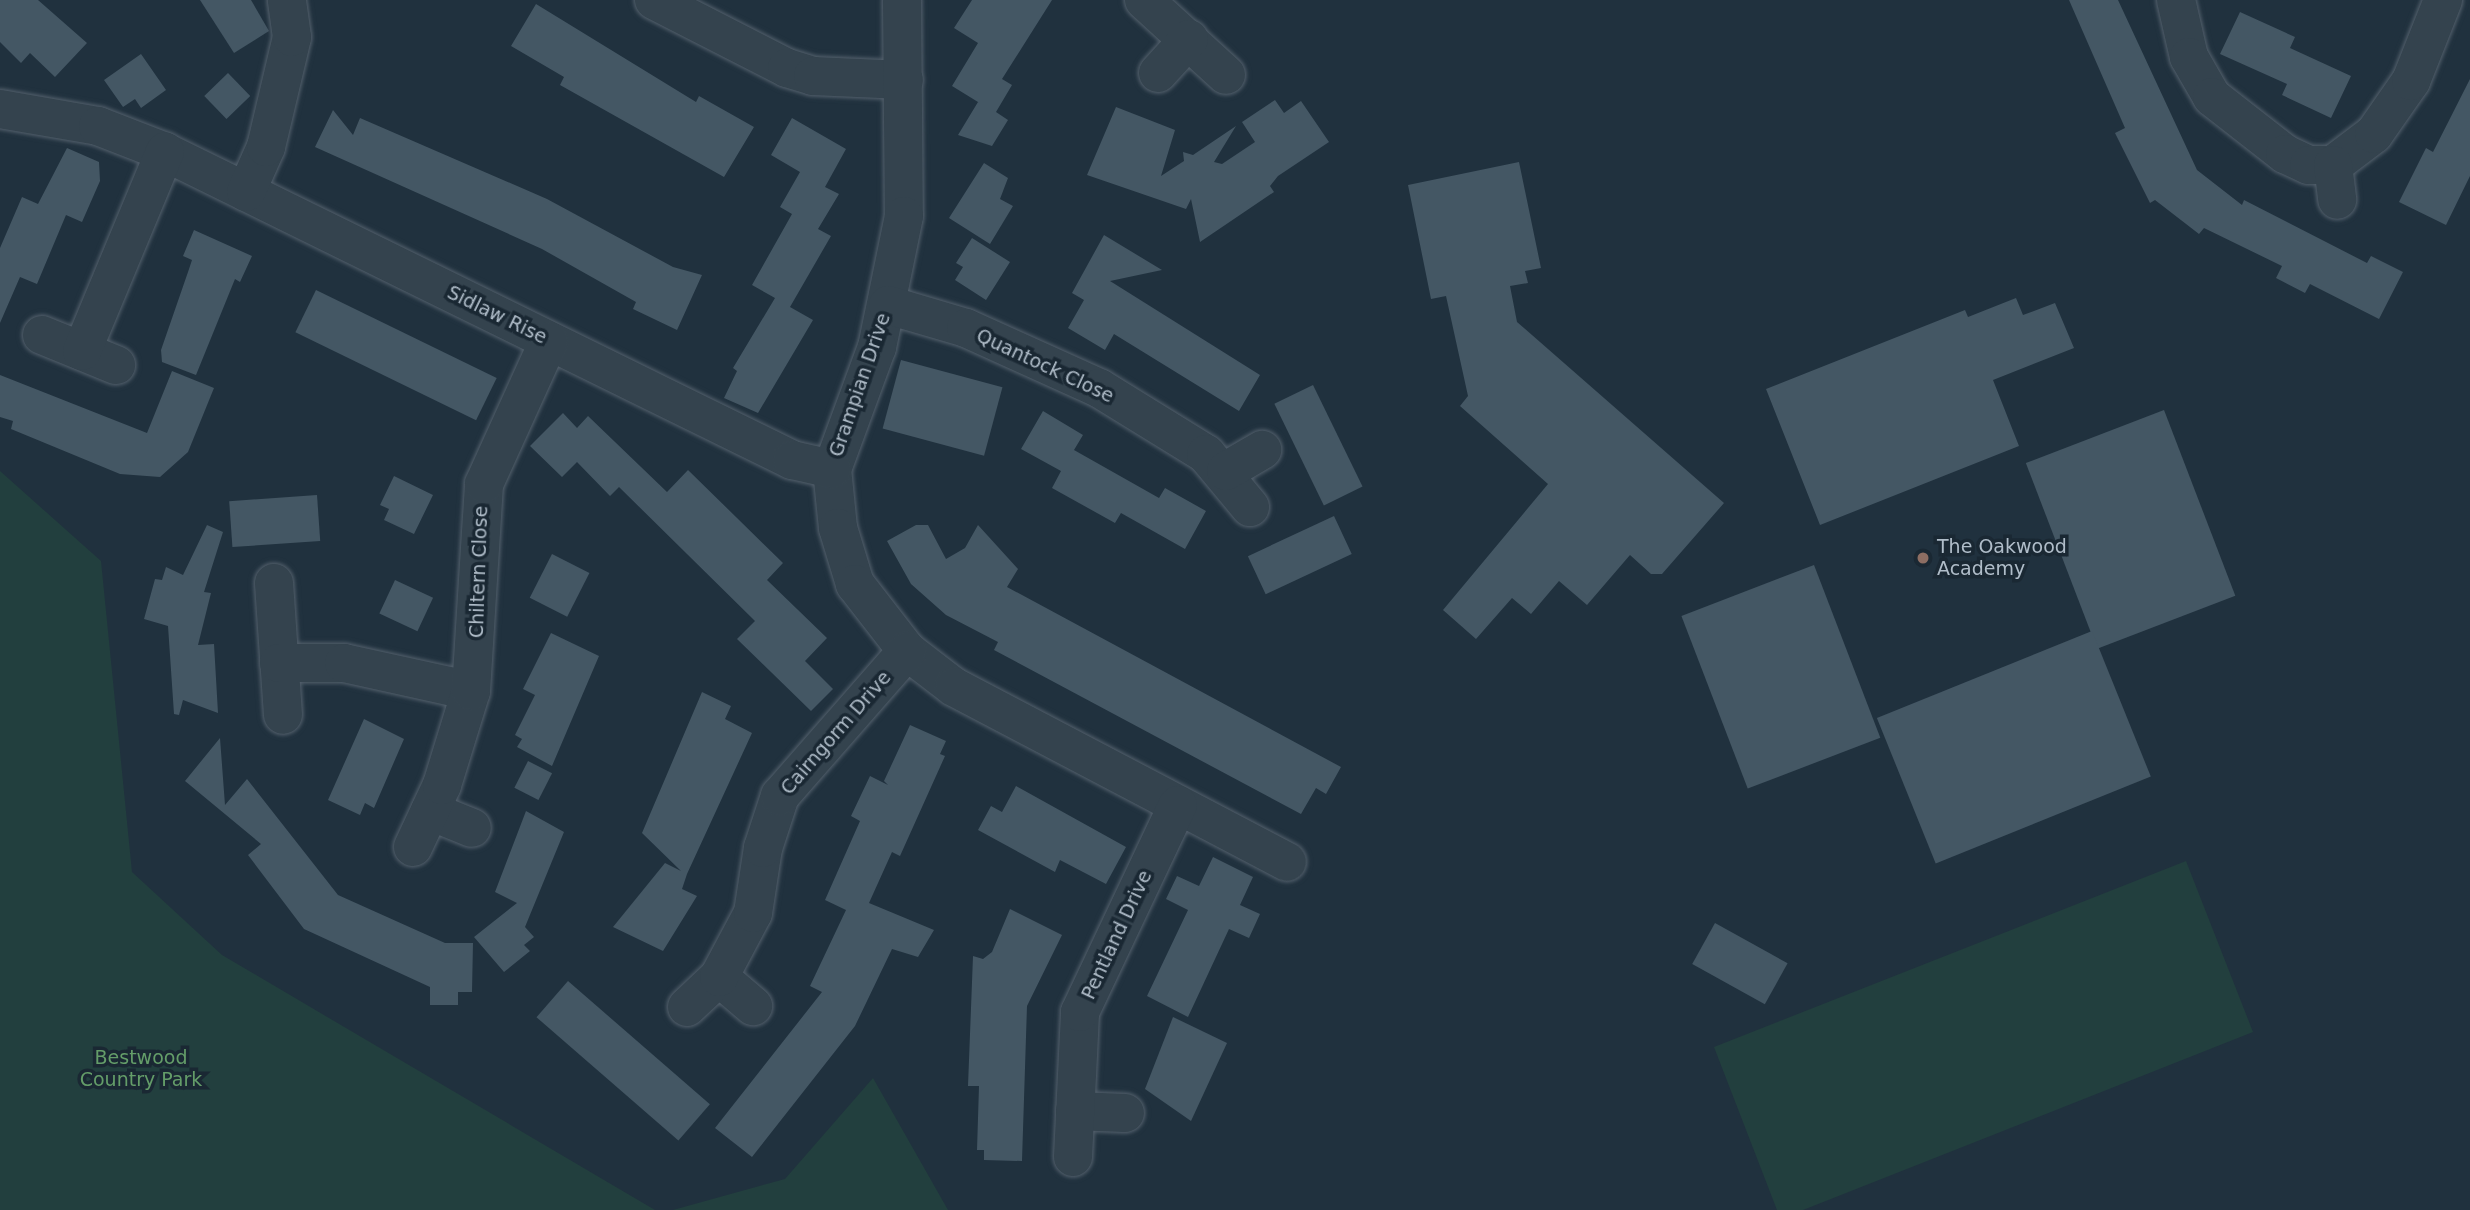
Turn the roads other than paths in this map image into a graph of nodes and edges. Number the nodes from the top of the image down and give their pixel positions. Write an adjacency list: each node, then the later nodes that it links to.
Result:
1 (287, 0): 13 (street)
2 (654, 0): 10 (street)
3 (901, 0): 10 (street, Grampian Drive)
4 (1144, 0): 7 (street)
5 (2176, 0): 6 (street)
6 (2443, 0)
7 (1189, 40): 8 (street); 9 (street)
8 (1158, 73)
9 (1226, 75)
10 (904, 80): 14 (street, Grampian Drive)
11 (0, 110): 12 (street, Sidlaw Rise)
12 (165, 152): 13 (street, Sidlaw Rise); 15 (street)
13 (246, 192): 16 (street, Sidlaw Rise)
14 (888, 305): 18 (street, Grampian Drive); 19 (street, Quantock Close)
15 (42, 335)
16 (549, 341): 18 (street, Sidlaw Rise); 24 (street, Chiltern Close)
17 (1262, 450): 19 (street)
18 (832, 469): 22 (street, Grampian Drive)
19 (1226, 471): 20 (street, Quantock Close)
20 (1250, 507)
21 (274, 583): 23 (street)
22 (907, 651): 26 (street, Grampian Drive); 31 (street, Cairngorm Drive)
23 (279, 663): 24 (street); 25 (street)
24 (471, 691): 27 (street, Chiltern Close)
25 (283, 715)
26 (1178, 806): 30 (street, Grampian Drive); 34 (street, Pentland Drive)
27 (430, 811): 28 (street); 29 (street, Chiltern Close)
28 (472, 828)
29 (413, 847)
30 (1287, 862)
31 (719, 977): 32 (street); 33 (street, Cairngorm Drive)
32 (753, 1006)
33 (687, 1007)
34 (1075, 1111): 35 (street); 36 (street, Pentland Drive)
35 (1125, 1113)
36 (1073, 1157)

